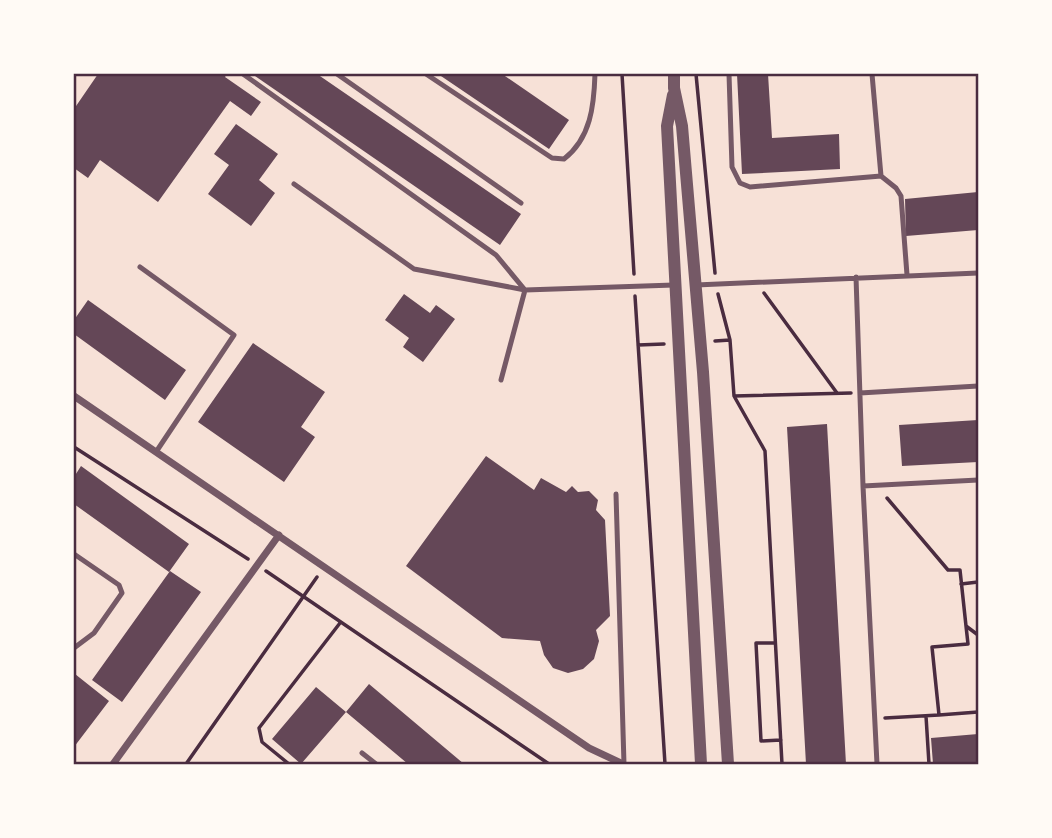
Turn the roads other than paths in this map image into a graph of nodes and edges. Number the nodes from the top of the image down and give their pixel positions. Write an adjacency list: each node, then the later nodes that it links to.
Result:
1 (243, 74): 18 (lane)
2 (337, 74): 11 (lane)
3 (426, 74): 4 (lane)
4 (594, 74)
5 (674, 74): 8 (street)
6 (729, 74): 9 (lane)
7 (872, 74): 9 (lane)
8 (674, 88): 16 (street); 17 (street)
9 (881, 176): 14 (lane)
10 (294, 184): 18 (lane)
11 (521, 203)
12 (140, 267): 23 (lane)
13 (978, 273): 14 (lane)
14 (907, 275): 15 (lane)
15 (856, 277): 17 (lane); 21 (lane)
16 (677, 285): 18 (lane); 34 (street)
17 (696, 285): 35 (street)
18 (525, 290): 19 (lane)
19 (502, 380)
20 (978, 386): 21 (lane)
21 (860, 393): 25 (lane)
22 (74, 396): 23 (street)
23 (156, 452): 27 (street)
24 (978, 480): 25 (lane)
25 (863, 486): 36 (lane)
26 (616, 494): 33 (lane)
27 (279, 535): 31 (street); 33 (street)
28 (74, 554): 29 (lane)
29 (74, 648)
30 (362, 753): 32 (lane)
31 (113, 765)
32 (376, 765)
33 (624, 765)
34 (701, 765)
35 (728, 765)
36 (877, 765)

